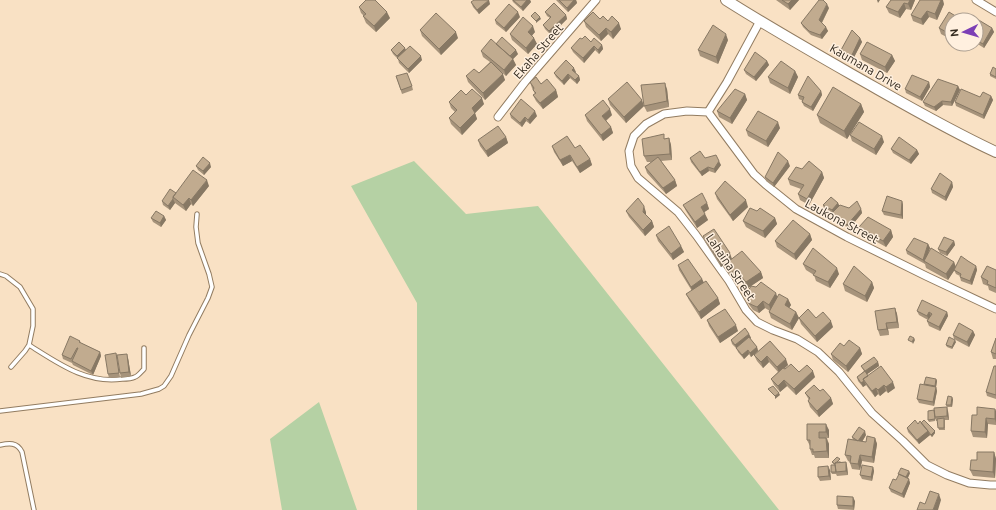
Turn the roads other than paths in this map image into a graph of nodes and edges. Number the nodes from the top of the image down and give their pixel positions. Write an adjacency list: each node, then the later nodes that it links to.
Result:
1 (596, 0): 7 (street, Ekaha Street)
2 (726, 0): 5 (street, Kaumana Drive)
3 (976, 0): 4 (street)
4 (996, 12)
5 (760, 21): 6 (street); 8 (street, Kaumana Drive)
6 (708, 112): 11 (street, Laukona Street); 17 (street, Lahaina Street)
7 (498, 117)
8 (996, 152)
9 (197, 214): 15 (lane)
10 (0, 274): 12 (lane)
11 (996, 309)
12 (29, 345): 13 (lane); 14 (lane)
13 (144, 348)
14 (11, 367)
15 (0, 411)
16 (0, 445): 18 (lane)
17 (996, 485)
18 (34, 510)

